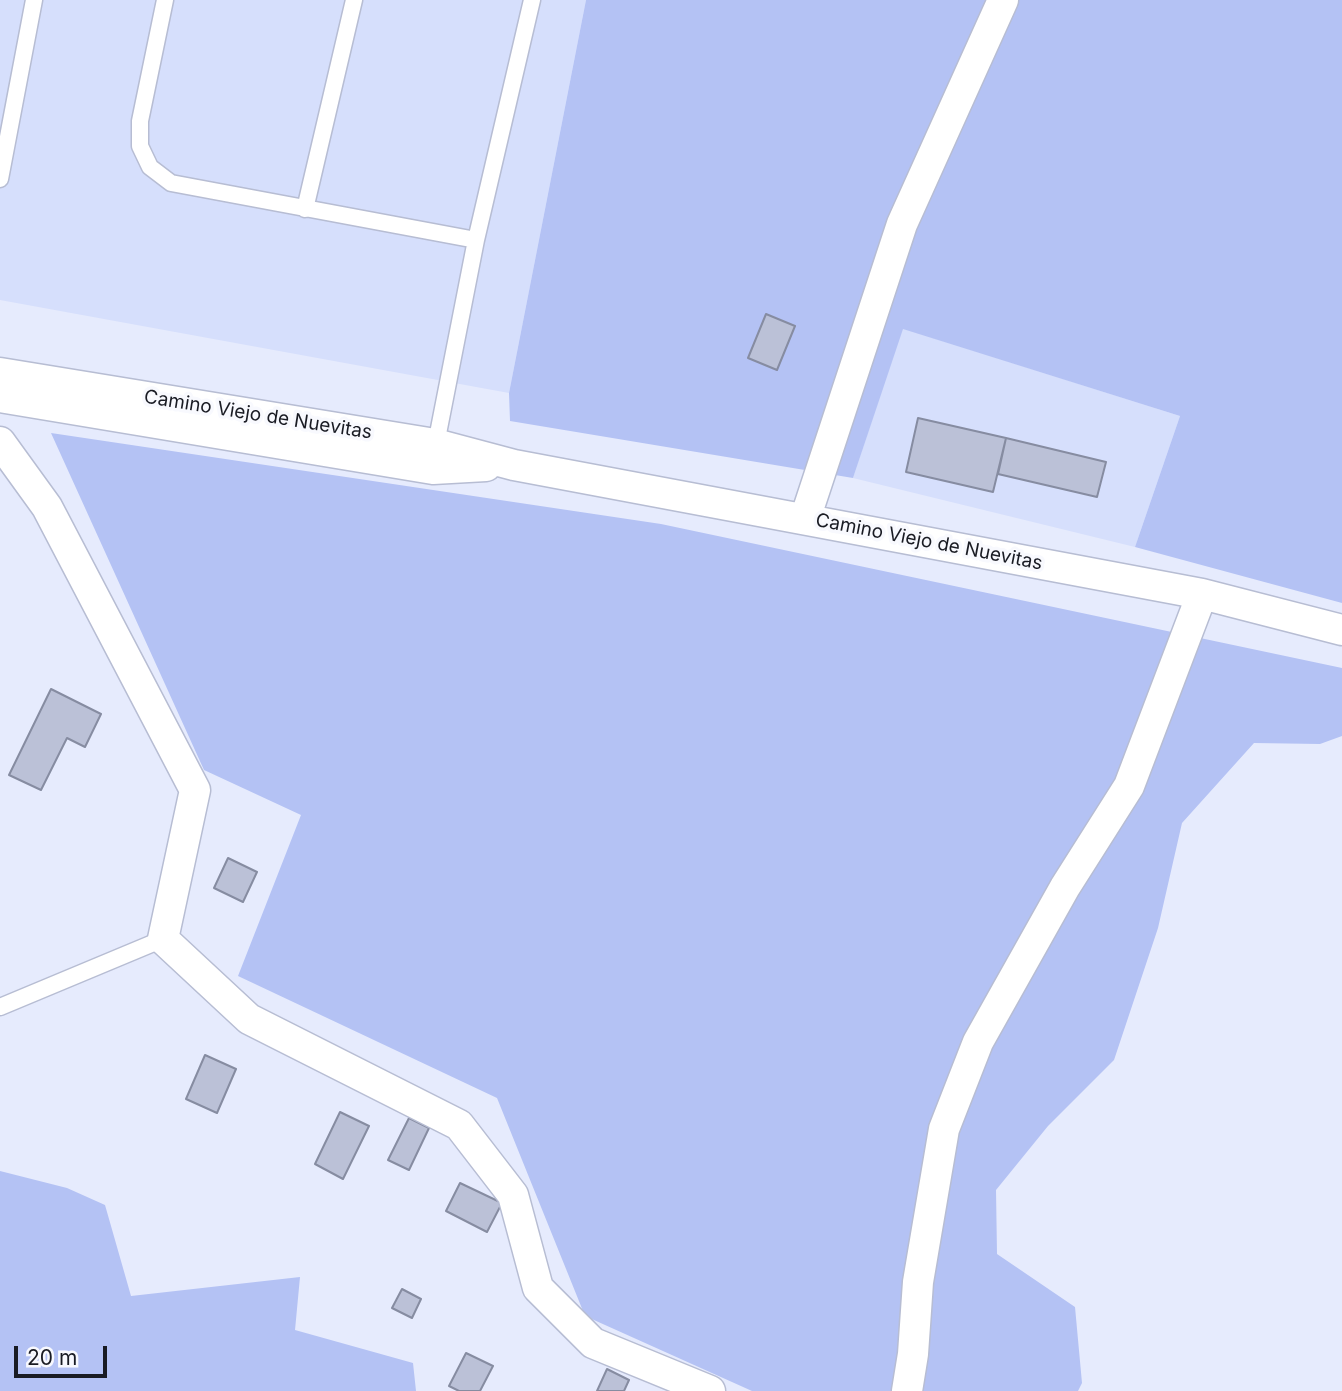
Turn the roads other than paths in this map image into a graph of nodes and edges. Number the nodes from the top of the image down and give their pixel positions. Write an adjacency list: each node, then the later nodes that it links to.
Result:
1 (34, 0): 6 (lane)
2 (165, 0): 8 (lane)
3 (354, 0): 8 (lane)
4 (532, 0): 9 (lane)
5 (1003, 0): 14 (street)
6 (3, 147): 7 (lane)
7 (0, 179)
8 (305, 209): 9 (lane)
9 (476, 240): 13 (lane)
10 (0, 373): 13 (street, Camino Viejo de Nuevitas)
11 (0, 397): 13 (street, Camino Viejo de Nuevitas)
12 (0, 442): 17 (street)
13 (434, 457): 14 (street, Camino Viejo de Nuevitas)
14 (805, 519): 15 (street, Camino Viejo de Nuevitas)
15 (1202, 594): 16 (street, Camino Viejo de Nuevitas); 20 (street)
16 (1342, 630)
17 (163, 939): 18 (lane); 19 (street)
18 (0, 1007)
19 (710, 1391)
20 (907, 1391)

